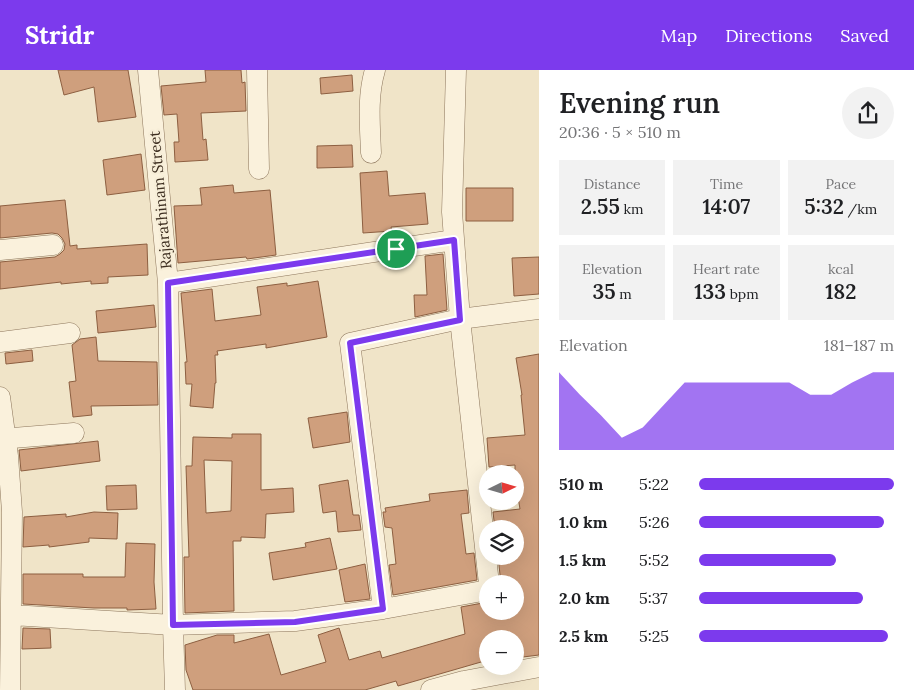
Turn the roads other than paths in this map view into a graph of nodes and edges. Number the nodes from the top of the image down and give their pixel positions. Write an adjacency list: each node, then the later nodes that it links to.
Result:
1 (148, 70): 10 (street, Rajarathinam Street)
2 (257, 70): 6 (street)
3 (376, 70): 5 (street)
4 (456, 70): 7 (street)
5 (371, 153)
6 (259, 169)
7 (454, 240): 10 (street); 12 (street)
8 (53, 245): 9 (street)
9 (0, 250)
10 (168, 283): 22 (street, Rajarathinam Street)
11 (539, 309): 12 (street)
12 (460, 320): 18 (street); 20 (street)
13 (70, 333): 14 (street)
14 (0, 342)
15 (0, 397): 17 (street)
16 (74, 433): 17 (street)
17 (3, 439): 21 (street)
18 (488, 575)
19 (479, 592): 20 (street)
20 (383, 609): 22 (street)
21 (12, 615): 22 (street); 24 (street)
22 (173, 625): 25 (street, Rajarathinam Street)
23 (539, 667): 26 (street)
24 (10, 690)
25 (175, 690)
26 (431, 690)

